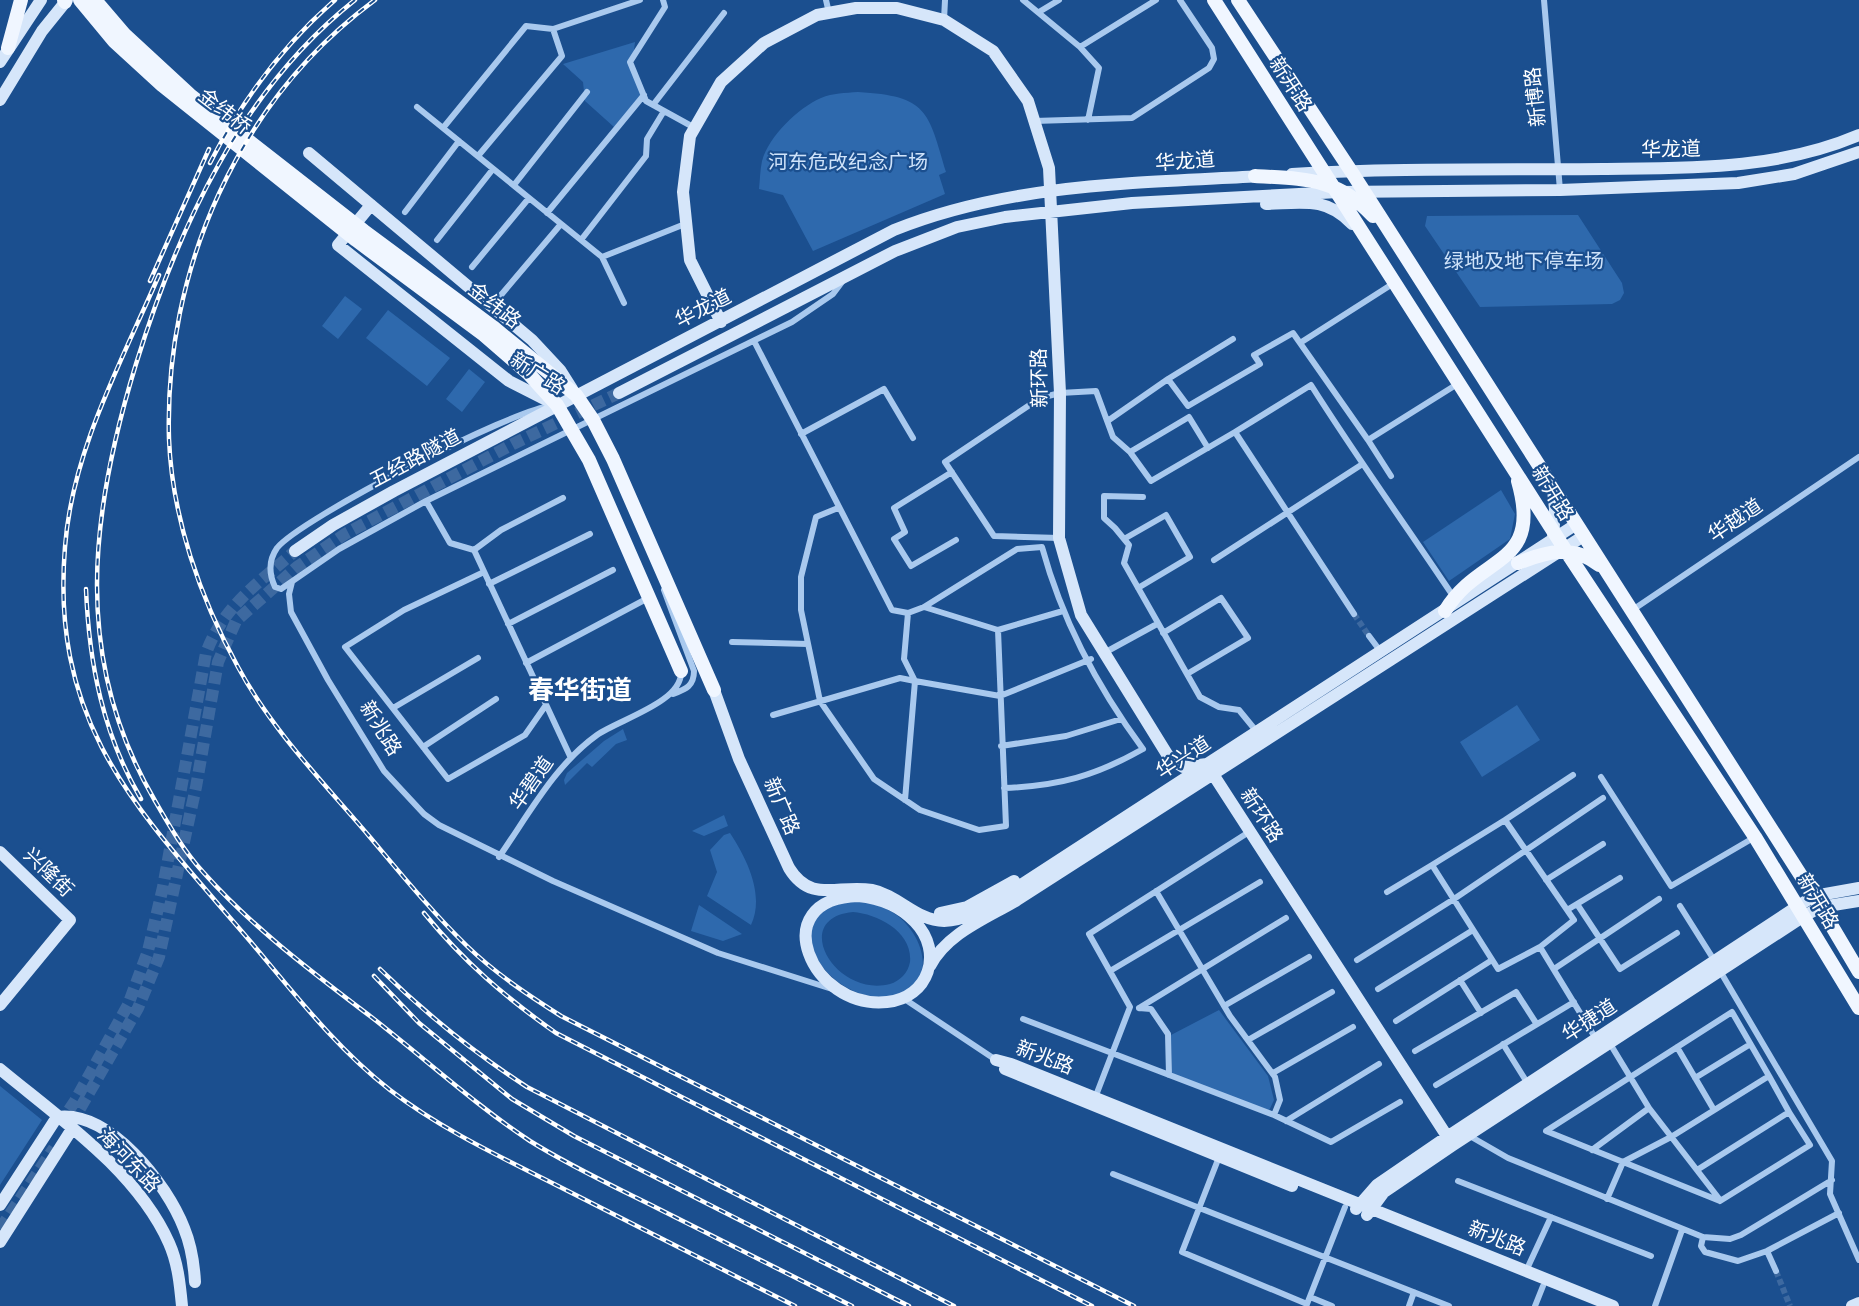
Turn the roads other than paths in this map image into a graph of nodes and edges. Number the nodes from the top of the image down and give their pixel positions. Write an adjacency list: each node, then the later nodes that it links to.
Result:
1 (21, 0): 23 (main road)
2 (41, 0): 23 (main road)
3 (65, 0): 27 (main road)
4 (80, 0): 59 (main road, 金纬桥)
5 (95, 0): 59 (main road, 金纬桥)
6 (640, 0): 21 (street)
7 (663, 0): 26 (street)
8 (826, 0): 19 (street)
9 (945, 0): 20 (street)
10 (1023, 0): 17 (street)
11 (1059, 0): 17 (street)
12 (1156, 0): 22 (street)
13 (1180, 0): 31 (street)
14 (1214, 0): 43 (main road, 新开路)
15 (1238, 0): 42 (main road, 新开路)
16 (1544, 0): 41 (street, 新博路)
17 (1039, 12): 22 (street)
18 (724, 13): 28 (street)
19 (829, 13): 20 (main road, 新环路); 34 (main road, 新环路)
20 (944, 20): 32 (main road, 新环路)
21 (554, 29): 33 (street); 39 (street)
22 (1080, 47): 31 (street)
23 (8, 48): 24 (main road)
24 (0, 62)
25 (587, 92): 45 (street)
26 (644, 95): 28 (street); 55 (street)
27 (0, 100)
28 (653, 105): 30 (street)
29 (417, 107): 33 (street)
30 (664, 111): 34 (street); 61 (street)
31 (1088, 120): 32 (street)
32 (1034, 122): 46 (main road, 新环路)
33 (443, 128): 36 (street)
34 (695, 128): 57 (main road, 新环路)
35 (1859, 135): 41 (main road, 华龙道)
36 (459, 141): 39 (street); 54 (street)
37 (1859, 152): 48 (main road)
38 (309, 153): 52 (main road, 新广路)
39 (478, 156): 40 (street)
40 (493, 169): 45 (street); 60 (street)
41 (1559, 170): 42 (main road, 华龙道); 48 (street, 新博路)
42 (1350, 171): 43 (main road, 华龙道); 49 (main road, 新开路)
43 (1325, 172): 44 (main road, 华龙道); 47 (main road, 新开路)
44 (1255, 176): 46 (main road, 华龙道); 47 (main road)
45 (514, 186): 50 (street)
46 (1051, 190): 53 (main road, 新环路); 69 (main road, 华龙道)
47 (1339, 190): 49 (main road); 51 (main road); 58 (main road); 62 (main road, 新开路)
48 (1560, 190): 49 (main road)
49 (1363, 191): 58 (main road, 新开路)
50 (529, 198): 55 (street); 64 (street)
51 (1169, 201): 53 (main road); 62 (main road)
52 (371, 205): 77 (main road, 新广路); 78 (main road, 新广路)
53 (1053, 209): 65 (main road); 76 (main road, 新环路)
54 (405, 212)
55 (547, 213): 56 (street)
56 (561, 224): 61 (street); 67 (street)
57 (685, 224): 63 (street); 69 (main road, 新环路)
58 (1391, 235): 93 (main road, 新开路)
59 (360, 236): 77 (main road, 金纬路); 78 (main road, 金纬路)
60 (436, 240)
61 (581, 240): 63 (street)
62 (1369, 242): 66 (main road, 新开路)
63 (602, 257): 68 (street)
64 (471, 267)
65 (850, 274): 71 (street); 75 (main road)
66 (1394, 283): 72 (street); 74 (main road, 新开路)
67 (501, 295)
68 (624, 303)
69 (721, 322): 77 (main road, 华龙道)
70 (1233, 339): 73 (street)
71 (754, 341): 79 (street); 83 (street)
72 (1300, 343): 73 (street); 85 (street)
73 (1168, 379): 80 (street)
74 (1459, 383): 85 (street); 90 (main road, 新开路)
75 (620, 393)
76 (1060, 393): 87 (street); 91 (street); 101 (main road, 新环路)
77 (576, 395): 78 (main road, 华龙道); 79 (main road, 金纬路)
78 (557, 405): 81 (main road, 新广路); 106 (main road, 五经路隧道); 113 (street)
79 (593, 420): 81 (street); 111 (main road, 新广路)
80 (1108, 420)
81 (573, 430): 96 (street); 116 (main road, 新广路)
82 (1235, 432): 86 (street); 89 (street); 98 (street)
83 (801, 434): 84 (street); 97 (street)
84 (913, 438)
85 (1368, 440): 92 (street)
86 (1208, 448): 87 (street); 87 (street)
87 (1130, 452)
88 (1859, 457): 121 (street, 华越道)
89 (1361, 465): 98 (street); 117 (street)
90 (1513, 468): 104 (main road, 新开路); 117 (main road)
91 (952, 472): 101 (street); 103 (street)
92 (1390, 476)
93 (1552, 490): 99 (main road, 新开路); 104 (main road)
94 (1143, 497): 102 (street)
95 (563, 498): 105 (street)
96 (426, 501): 105 (street); 113 (street)
97 (838, 508): 122 (street); 130 (street)
98 (1287, 514): 107 (street); 123 (street)
99 (1578, 531): 104 (main road); 109 (main road, 新开路)
100 (590, 534): 114 (street)
101 (1059, 538): 131 (main road, 新环路)
102 (1124, 539): 115 (street); 115 (street)
103 (956, 540)
104 (1557, 545): 108 (main road); 109 (main road); 161 (main road, 新开路)
105 (474, 550): 112 (street)
106 (295, 551)
107 (1214, 560)
108 (1522, 568): 117 (main road); 152 (main road, 华兴道)
109 (1602, 568): 121 (main road, 新开路)
110 (613, 570): 124 (street)
111 (662, 570): 139 (main road, 新广路); 140 (street, 华碧道)
112 (484, 572): 114 (street); 145 (street)
113 (296, 577): 165 (street, 新兆路)
114 (489, 584): 124 (street)
115 (1138, 588): 125 (street)
116 (650, 597): 135 (street); 136 (main road, 新广路)
117 (1455, 600): 120 (main road)
118 (924, 607): 119 (street); 122 (street); 126 (street)
119 (1063, 611): 126 (street); 134 (street)
120 (1445, 611): 132 (main road, 华兴道)
121 (1630, 611): 178 (main road, 新开路)
122 (908, 613): 138 (street)
123 (1354, 614)
124 (508, 624): 135 (street)
125 (1157, 624): 127 (street); 131 (street)
126 (998, 630): 141 (street)
127 (1163, 633): 137 (street); 137 (street)
128 (1369, 636): 132 (street)
129 (732, 642): 130 (street)
130 (808, 644): 143 (street)
131 (1104, 652): 152 (main road, 新环路)
132 (1381, 652): 148 (main road, 华兴道)
133 (478, 658): 145 (street)
134 (1090, 660): 141 (street); 147 (street)
135 (526, 663): 144 (street)
136 (681, 671): 140 (street)
137 (1187, 674): 148 (street)
138 (915, 681): 141 (street); 143 (street); 158 (street)
139 (714, 690): 155 (main road, 新广路)
140 (670, 695): 151 (street, 华碧道)
141 (1000, 696): 149 (street)
142 (496, 699): 150 (street)
143 (820, 701): 146 (street); 158 (street)
144 (546, 705): 150 (street); 151 (street)
145 (393, 708): 150 (street)
146 (773, 715)
147 (1121, 719): 149 (street); 156 (street)
148 (1257, 733): 152 (main road, 华兴道)
149 (1001, 746): 156 (street)
150 (423, 747)
151 (570, 756): 165 (street, 华碧道)
152 (1210, 769): 160 (main road, 新环路); 166 (main road, 华兴道); 192 (main road, 华兴道)
153 (1573, 775): 159 (street)
154 (1600, 777): 161 (street)
155 (749, 778): 166 (main road); 168 (main road, 新广路)
156 (1004, 788): 158 (street)
157 (1603, 798): 163 (street)
158 (905, 800)
159 (1505, 820): 163 (street); 167 (street)
160 (1249, 832): 173 (street); 243 (main road, 新环路)
161 (1755, 837): 182 (main road, 新开路)
162 (1603, 844): 170 (street)
163 (1525, 849): 170 (street); 175 (street)
164 (0, 852): 204 (main road, 兴隆街)
165 (500, 857): 200 (street, 新兆路)
166 (1059, 861): 168 (main road, 华兴道)
167 (1432, 865): 174 (street); 175 (street)
168 (794, 877)
169 (1620, 878): 179 (street)
170 (1546, 880): 181 (street)
171 (1260, 882): 184 (street)
172 (1859, 888): 178 (main road, 华捷道)
173 (1156, 891): 184 (street); 196 (street)
174 (1387, 892)
175 (1454, 899): 185 (street); 190 (street)
176 (1659, 899): 187 (street)
177 (1859, 901): 178 (main road, 华捷道)
178 (1818, 902): 182 (main road, 华捷道); 197 (main road, 新开路)
179 (1577, 904): 181 (street); 187 (street)
180 (1680, 906): 193 (street)
181 (1567, 910): 188 (street)
182 (1801, 911): 193 (main road, 华捷道); 208 (main road, 新开路)
183 (1286, 918): 194 (street)
184 (1179, 930): 194 (street); 196 (street)
185 (1473, 930): 191 (street); 199 (street)
186 (1677, 933): 187 (street)
187 (1600, 938): 195 (street)
188 (1540, 947): 191 (street); 195 (street)
189 (1309, 957): 206 (street)
190 (1357, 960)
191 (1492, 960): 198 (street)
192 (930, 966): 200 (main road); 202 (main road)
193 (1717, 966): 214 (main road, 华捷道); 250 (street)
194 (1202, 969): 206 (street); 207 (street)
195 (1554, 969): 203 (street)
196 (1110, 970): 205 (street)
197 (1859, 972)
198 (1460, 980): 209 (street); 211 (street)
199 (1378, 989)
200 (840, 992): 202 (main road)
201 (1332, 992): 215 (street)
202 (903, 998): 221 (street)
203 (1574, 1002): 212 (street); 214 (street)
204 (0, 1005)
205 (1130, 1006): 207 (street); 220 (street)
206 (1224, 1006): 215 (street)
207 (1139, 1008): 225 (street)
208 (1859, 1008)
209 (1481, 1012): 212 (street); 219 (street)
210 (1023, 1019): 220 (street)
211 (1396, 1020)
212 (1536, 1023): 216 (street)
213 (1353, 1027): 224 (street)
214 (1604, 1039): 226 (street); 229 (main road, 华捷道); 240 (main road, 华捷道)
215 (1248, 1040): 224 (street)
216 (1503, 1044): 229 (street); 230 (street)
217 (1749, 1045): 218 (street); 227 (street); 228 (street)
218 (1677, 1047): 226 (street); 228 (street)
219 (1415, 1051)
220 (1112, 1053): 225 (street); 231 (street)
221 (996, 1060): 231 (main road, 新兆路); 246 (main road, 新兆路)
222 (1379, 1064): 238 (street)
223 (0, 1069): 237 (main road, 海河东路)
224 (1273, 1073): 236 (street)
225 (1169, 1075): 236 (street)
226 (1630, 1076): 233 (street); 245 (street)
227 (1769, 1076): 234 (street); 235 (street)
228 (1695, 1078): 234 (street)
229 (1528, 1084): 243 (main road, 华捷道)
230 (1436, 1085)
231 (1095, 1098): 256 (main road, 新兆路)
232 (1400, 1102): 238 (street)
233 (1649, 1108): 242 (street); 245 (street)
234 (1714, 1110): 242 (street)
235 (1789, 1112): 248 (street); 253 (street)
236 (1274, 1115): 238 (street)
237 (57, 1117): 239 (main road, 海河东路); 241 (main road); 268 (main road)
238 (1286, 1121)
239 (72, 1130): 244 (main road); 274 (main road, 海河东路)
240 (1468, 1135): 243 (main road, 华捷道); 252 (street)
241 (44, 1136): 244 (main road); 254 (main road)
242 (1671, 1137): 247 (street); 248 (street)
243 (1450, 1141): 256 (main road, 华捷道)
244 (59, 1148): 261 (main road)
245 (1592, 1150): 247 (street)
246 (1219, 1157): 255 (street); 256 (main road, 新兆路)
247 (1623, 1162): 252 (street); 253 (street)
248 (1696, 1170): 253 (street)
249 (1113, 1173): 255 (street)
250 (1832, 1180): 257 (street); 260 (street)
251 (1458, 1181): 258 (street)
252 (1607, 1199): 259 (street)
253 (1720, 1201)
254 (0, 1205)
255 (1199, 1208): 264 (street); 273 (street)
256 (1359, 1209): 264 (street); 266 (main road, 新兆路); 269 (main road, 新兆路)
257 (1839, 1213): 262 (street); 265 (street)
258 (1551, 1217): 263 (street); 266 (street)
259 (1682, 1230): 260 (street); 281 (street)
260 (1703, 1238): 262 (street)
261 (0, 1242)
262 (1767, 1251): 267 (street)
263 (1651, 1256)
264 (1326, 1257): 270 (street); 271 (street)
265 (1859, 1260)
266 (1526, 1271): 280 (main road, 新兆路)
267 (1776, 1271)
268 (195, 1282)
269 (1543, 1286): 278 (street); 279 (main road, 新兆路)
270 (1414, 1292): 276 (street); 277 (street)
271 (1310, 1297): 273 (street); 275 (street)
272 (1859, 1303): 282 (main road)
273 (1307, 1305)
274 (182, 1306)
275 (1332, 1306)
276 (1409, 1306)
277 (1449, 1306)
278 (1535, 1306)
279 (1591, 1306)
280 (1613, 1306)
281 (1654, 1306)
282 (1852, 1306)

